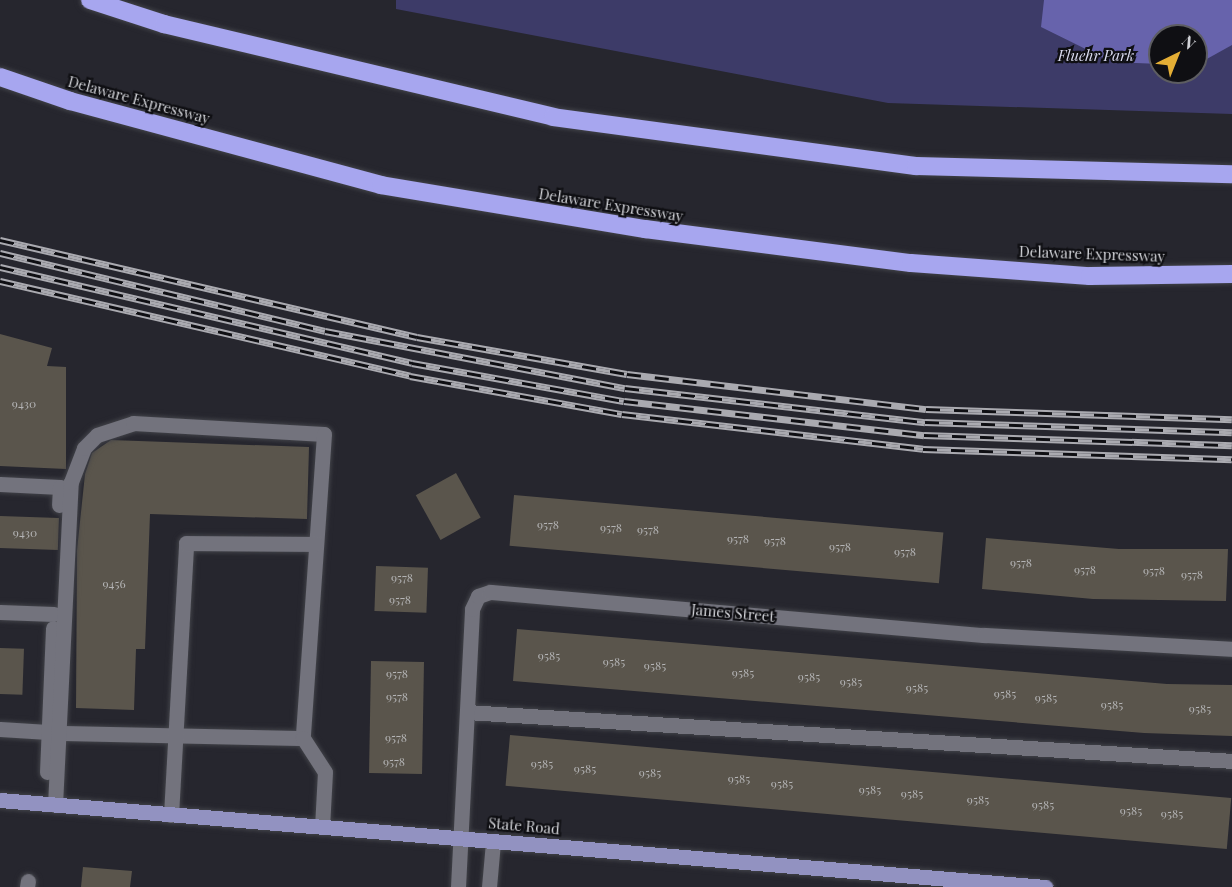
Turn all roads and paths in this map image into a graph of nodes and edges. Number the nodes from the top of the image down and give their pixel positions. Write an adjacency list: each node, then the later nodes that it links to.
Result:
1 (90, 0): 3 (highway)
2 (0, 76): 4 (highway, Delaware Expressway)
3 (1232, 174)
4 (1232, 274)
5 (0, 484): 8 (street)
6 (316, 544): 12 (street); 13 (street); 14 (street)
7 (0, 612): 8 (street)
8 (54, 614): 12 (street)
9 (1232, 649): 10 (street, James Street)
10 (467, 712): 15 (street); 20 (street, James Street)
11 (0, 729): 12 (street)
12 (54, 732): 13 (street); 17 (street)
13 (177, 735): 14 (street); 18 (street)
14 (303, 738): 19 (street)
15 (1232, 761)
16 (0, 800): 17 (main road, State Road)
17 (50, 804): 18 (main road, State Road)
18 (171, 815): 19 (main road, State Road)
19 (322, 827): 20 (main road, State Road)
20 (460, 838): 21 (main road, State Road); 22 (street, James Street)
21 (493, 842): 23 (street); 24 (main road, State Road)
22 (458, 887)
23 (489, 887)
24 (1045, 887)

